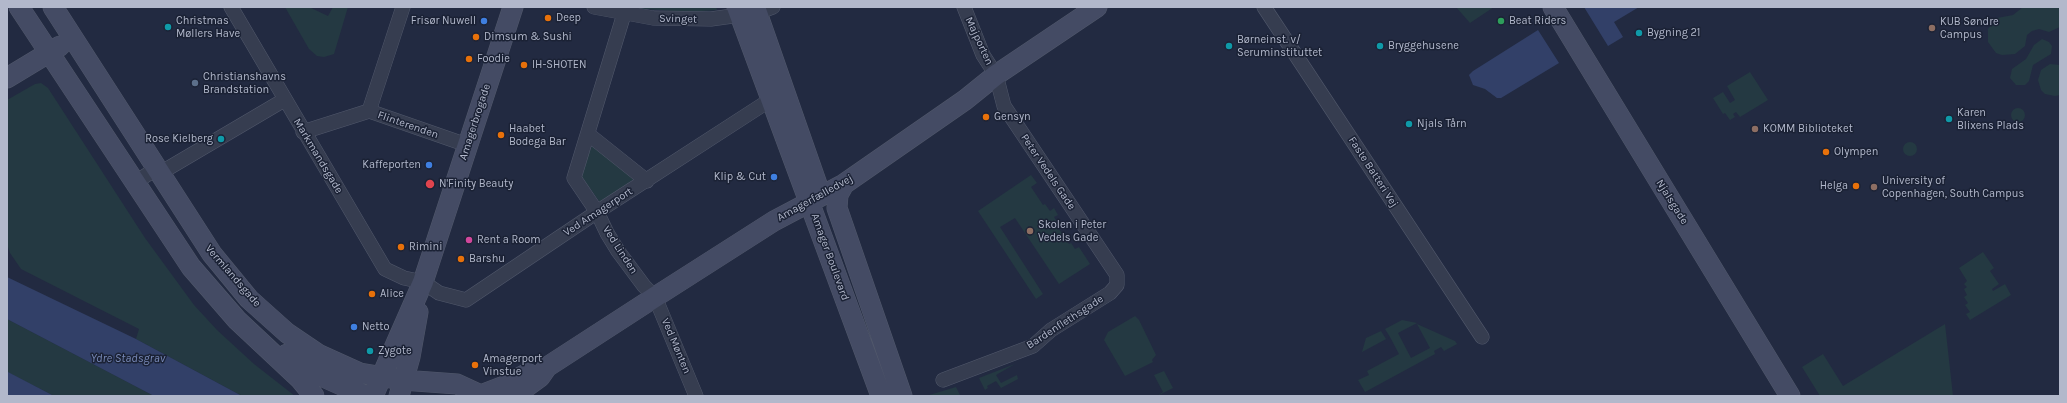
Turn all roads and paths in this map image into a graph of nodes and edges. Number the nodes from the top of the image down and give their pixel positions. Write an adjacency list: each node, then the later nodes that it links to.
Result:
1 (19, 7): 14 (street)
2 (53, 7): 13 (street, Vermlandsgade)
3 (231, 7): 17 (street, Markmandsgade)
4 (403, 7): 19 (street)
5 (513, 7): 22 (street, Amagerbrogade)
6 (594, 7): 12 (street, Svinget)
7 (964, 7): 15 (street, Majporten)
8 (1097, 7): 15 (street, Amagerfælledvej)
9 (1264, 7): 33 (street, Faste Batteri Vej)
10 (1553, 7): 45 (street, Njalsgade)
11 (752, 10): 12 (street, Svinget); 18 (street, Amager Boulevard); 27 (street, Amager Boulevard)
12 (624, 14): 21 (street, Ved Linden)
13 (73, 38): 14 (street); 23 (street, Vermlandsgade)
14 (49, 53): 16 (street); 25 (street)
15 (996, 75): 26 (street, Amagerfælledvej); 30 (street, Peter Vedels Gade)
16 (7, 78)
17 (284, 100): 20 (street, Markmandsgade); 23 (street)
18 (770, 100): 24 (street, Ved Amagerport); 27 (street, Amager Boulevard)
19 (369, 111): 20 (street, Flinterenden); 22 (street, Flinterenden)
20 (303, 132): 29 (street, Markmandsgade)
21 (588, 134): 24 (street); 28 (street, Ved Linden)
22 (467, 145): 29 (street, Amagerbrogade)
23 (157, 168): 25 (street); 36 (street, Vermlandsgade)
24 (647, 181): 28 (street, Ved Amagerport)
25 (136, 182): 32 (street)
26 (844, 184): 27 (street, Amagerfælledvej); 44 (street)
27 (816, 199): 31 (street, Amagerfælledvej); 42 (street, Amager Boulevard); 43 (street, Amager Boulevard)
28 (597, 212): 29 (street, Ved Amagerport); 31 (street, Ved Linden)
29 (423, 282): 36 (street, Amagerbrogade)
30 (1117, 286): 35 (street, Bardenflethsgade)
31 (655, 297): 34 (street, Amagerfælledvej); 41 (street, Ved Mønten)
32 (237, 320): 36 (street); 37 (street)
33 (1482, 337)
34 (547, 367): 39 (street, Amagerfælledvej); 40 (street, Amagerfælledvej)
35 (943, 380)
36 (383, 391): 38 (street); 39 (street)
37 (314, 396)
38 (432, 396)
39 (480, 396)
40 (514, 396)
41 (696, 396)
42 (881, 396)
43 (890, 396)
44 (902, 396)
45 (1790, 396)

